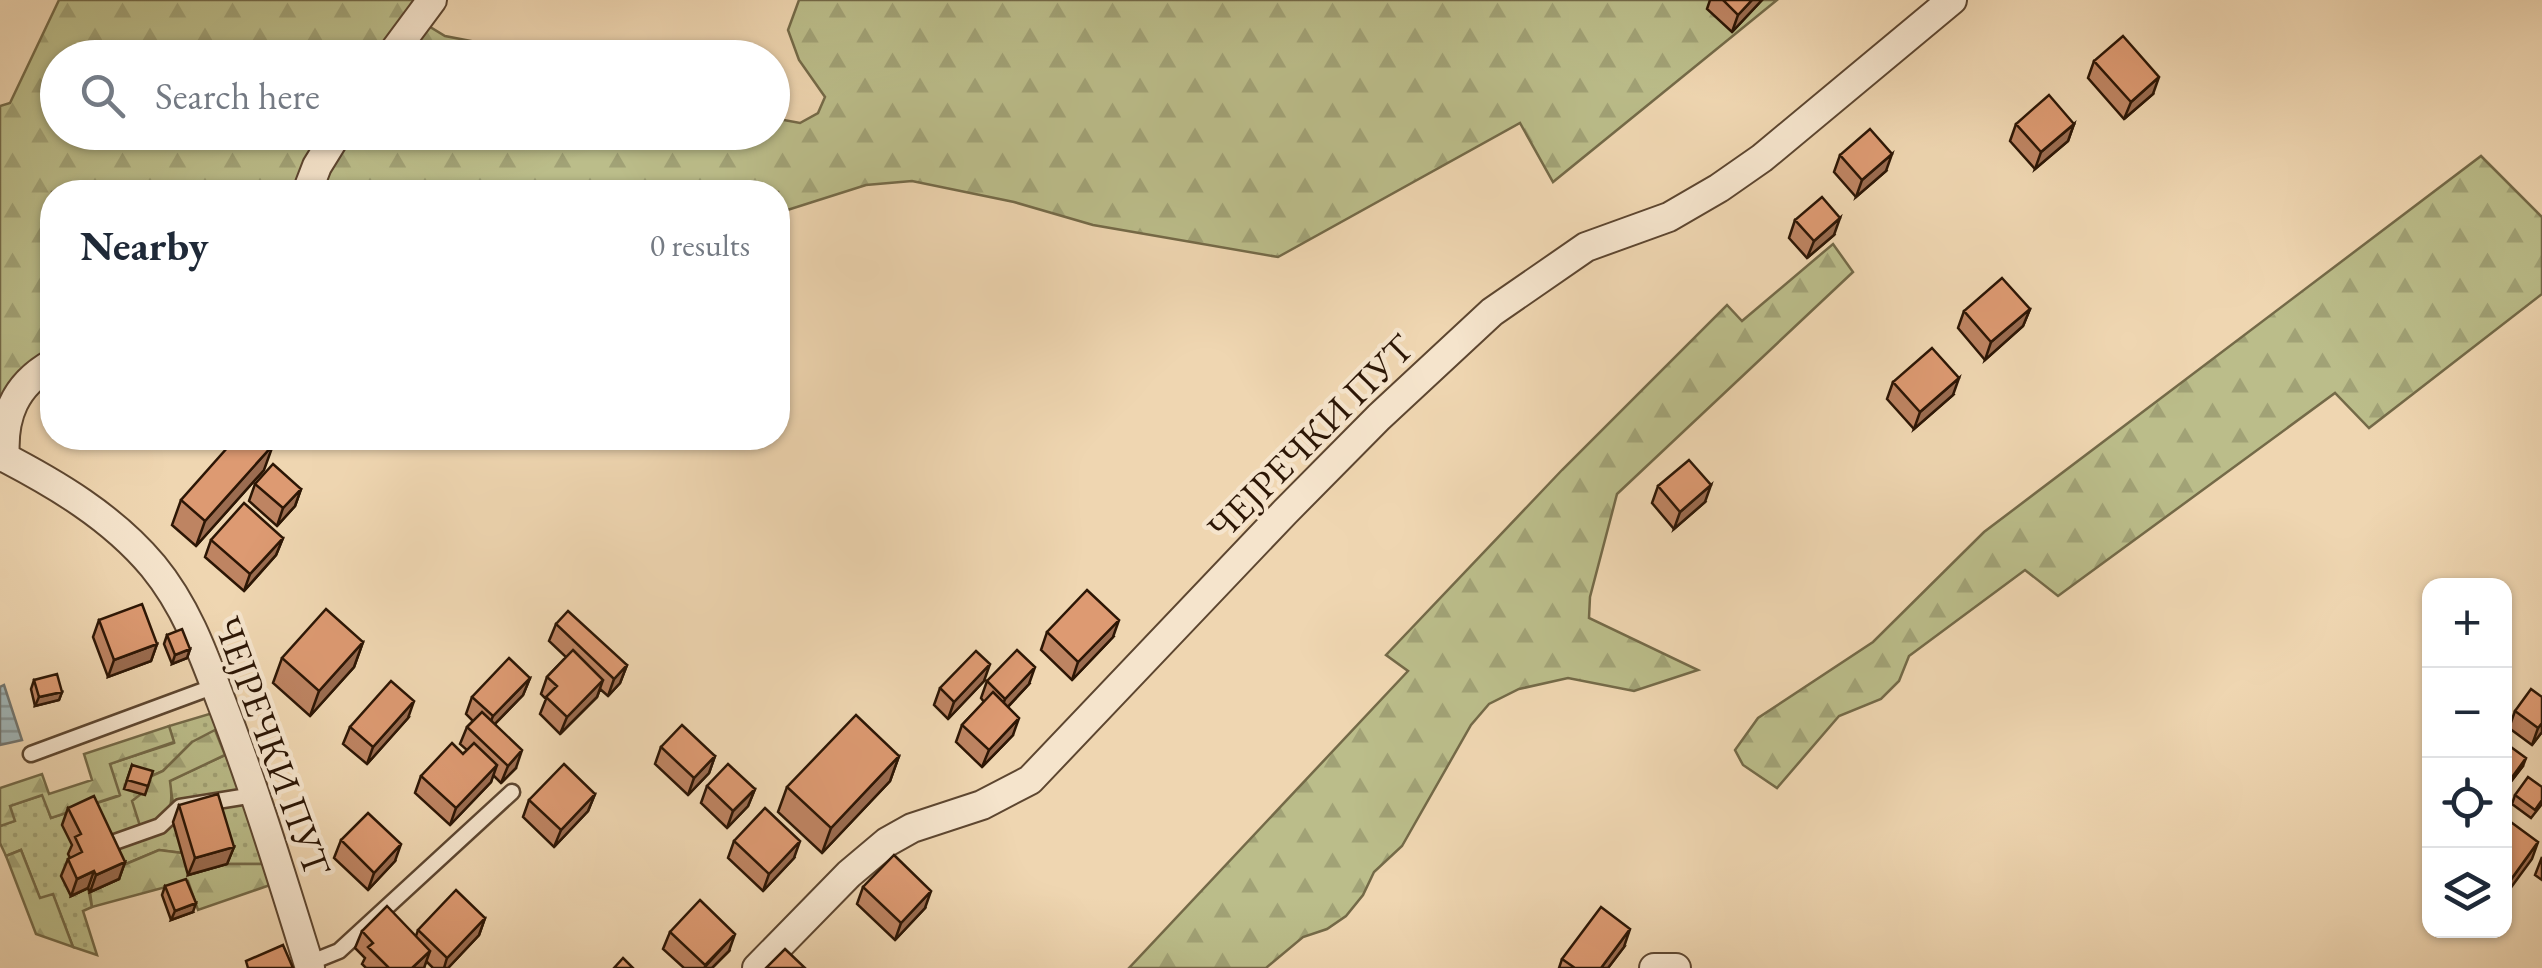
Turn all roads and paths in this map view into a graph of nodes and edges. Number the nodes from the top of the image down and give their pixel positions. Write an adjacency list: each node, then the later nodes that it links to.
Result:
1 (432, 0): 3 (street)
2 (1952, 0): 14 (street, ЧЕЈРЕЧКИ ПУТ)
3 (402, 40)
4 (327, 150): 5 (street)
5 (312, 180)
6 (40, 372): 7 (street)
7 (3, 457): 8 (street, ЧЕЈРЕЧКИ ПУТ)
8 (216, 686): 9 (lane); 11 (street, ЧЕЈРЕЧКИ ПУТ)
9 (31, 754)
10 (512, 792): 13 (lane)
11 (254, 795): 12 (lane); 13 (street, ЧЕЈРЕЧКИ ПУТ)
12 (112, 843)
13 (309, 965)
14 (757, 968)
15 (1654, 968): 16 (street)
16 (1676, 968)

